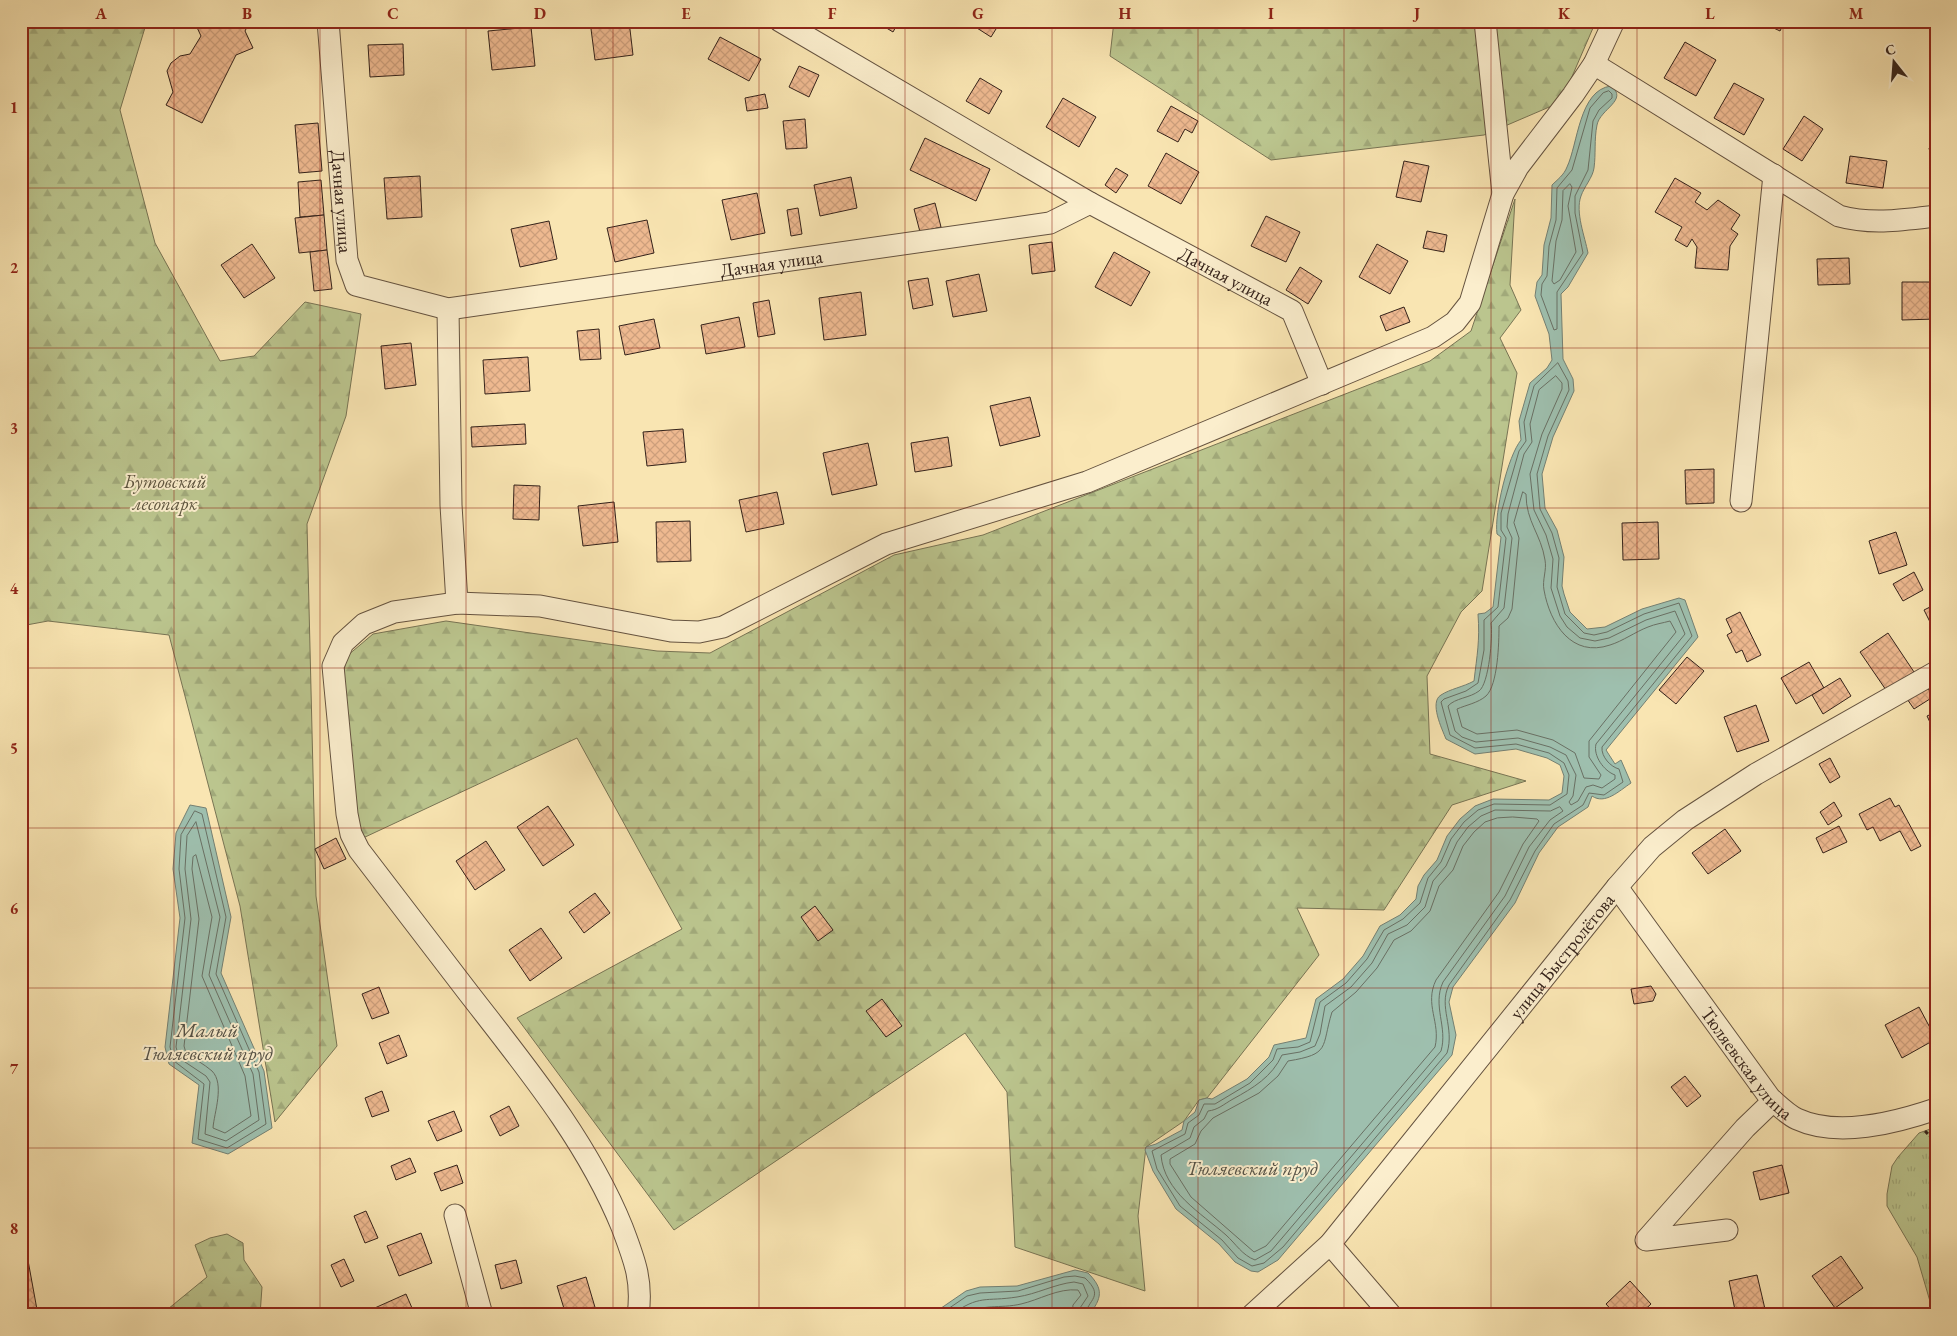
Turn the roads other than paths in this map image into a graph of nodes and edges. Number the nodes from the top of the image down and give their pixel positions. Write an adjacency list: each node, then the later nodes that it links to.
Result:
1 (328, 21): 10 (street, Дачная улица)
2 (780, 21): 8 (street, Дачная улица)
3 (1485, 21): 7 (street)
4 (1614, 21): 5 (street)
5 (1594, 64): 6 (street); 7 (street)
6 (1774, 176): 9 (street); 12 (street)
7 (1503, 194): 11 (street)
8 (1090, 203): 10 (street, Дачная улица); 11 (street, Дачная улица)
9 (1936, 216)
10 (448, 309): 13 (street)
11 (1322, 384): 13 (street)
12 (1741, 501)
13 (456, 603): 22 (street)
14 (1936, 672): 15 (street, улица Быстролётова)
15 (1617, 887): 16 (street, Тюляевская улица); 20 (street, улица Быстролётова)
16 (1773, 1101): 17 (street, Тюляевская улица); 19 (street)
17 (1936, 1109)
18 (455, 1214): 21 (street)
19 (1727, 1230)
20 (1330, 1244): 23 (street, улица Быстролётова); 24 (street)
21 (482, 1315)
22 (638, 1315)
23 (1252, 1315)
24 (1392, 1315)

